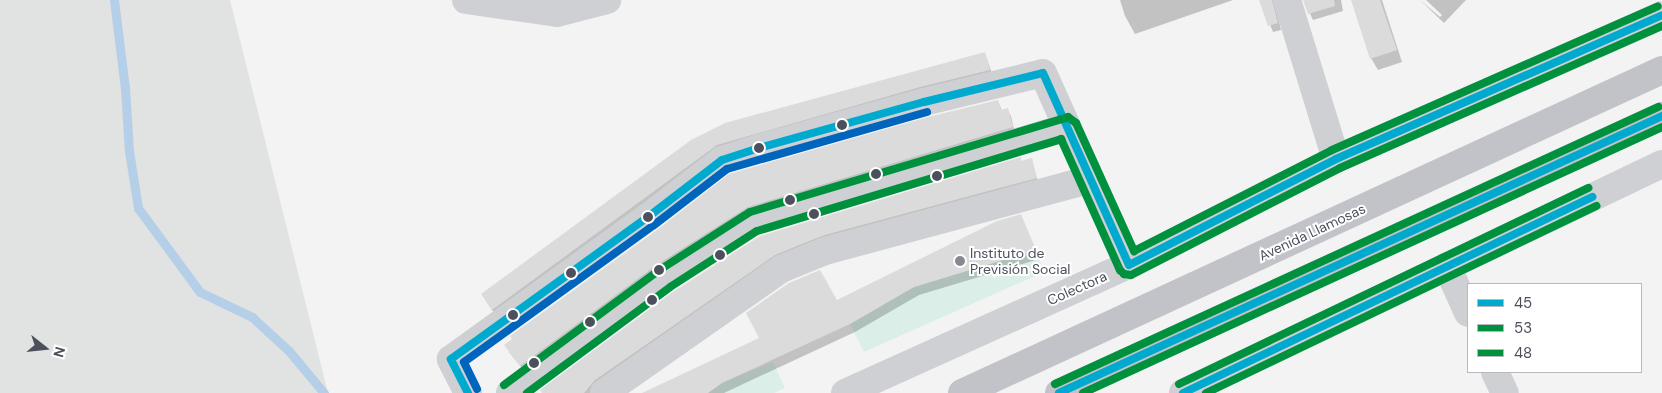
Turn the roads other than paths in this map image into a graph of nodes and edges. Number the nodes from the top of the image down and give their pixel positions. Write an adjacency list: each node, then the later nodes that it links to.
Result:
1 (466, 0): 2 (street)
2 (607, 0)
3 (1287, 0): 8 (street)
4 (1662, 15): 8 (street, Colectora)
5 (1662, 70): 19 (highway, Avenida Llamosas)
6 (1662, 116): 20 (highway)
7 (1067, 128): 10 (street); 15 (street); 16 (street)
8 (1336, 159): 11 (street, Colectora)
9 (1662, 164): 12 (street)
10 (1089, 180): 11 (street); 17 (street)
11 (1129, 265): 18 (street, Colectora)
12 (1446, 266): 13 (street); 21 (street)
13 (1467, 311)
14 (1495, 373): 22 (street)
15 (468, 393)
16 (510, 393)
17 (604, 393)
18 (845, 393)
19 (962, 393)
20 (1059, 393)
21 (1183, 393)
22 (1505, 393)

